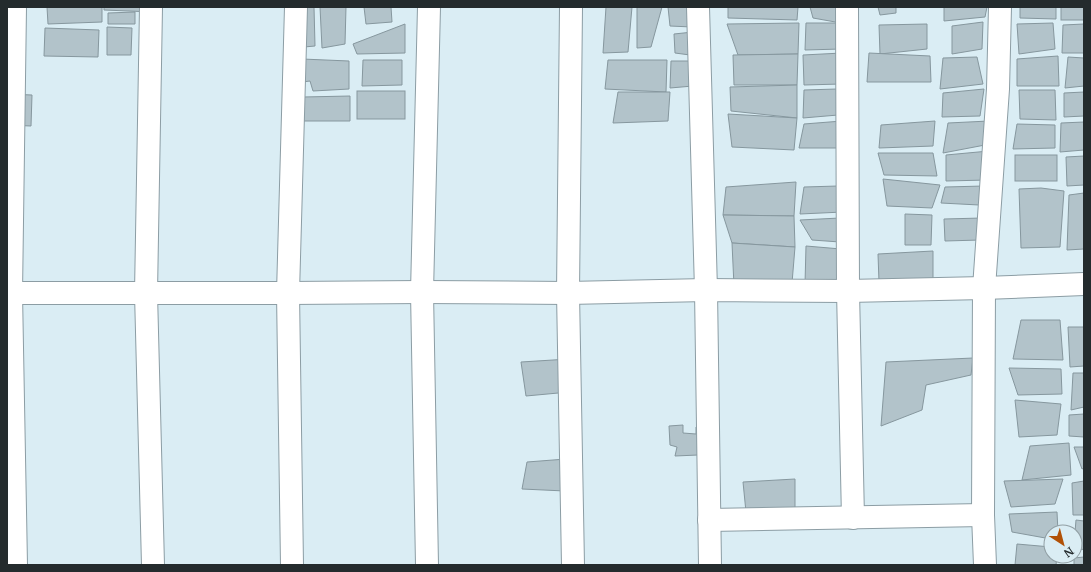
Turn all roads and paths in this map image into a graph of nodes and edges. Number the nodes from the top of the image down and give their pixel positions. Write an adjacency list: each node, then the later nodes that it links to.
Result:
1 (15, 7): 14 (street)
2 (151, 7): 15 (street)
3 (296, 7): 17 (street)
4 (429, 7): 13 (street)
5 (571, 7): 16 (street)
6 (698, 7): 11 (street)
7 (847, 7): 12 (street)
8 (1000, 7): 10 (street)
9 (1084, 284): 10 (street)
10 (984, 288): 12 (street); 18 (street)
11 (706, 290): 12 (street); 16 (street); 20 (street)
12 (848, 291): 19 (street)
13 (422, 292): 16 (street); 17 (street); 24 (street)
14 (9, 293): 15 (street); 21 (street)
15 (146, 293): 17 (street); 22 (street)
16 (568, 293): 25 (street)
17 (288, 294): 23 (street)
18 (983, 516): 19 (street); 27 (street)
19 (853, 518): 20 (street)
20 (709, 520): 26 (street)
21 (16, 565)
22 (153, 565)
23 (292, 565)
24 (427, 565)
25 (573, 565)
26 (710, 565)
27 (984, 565)

